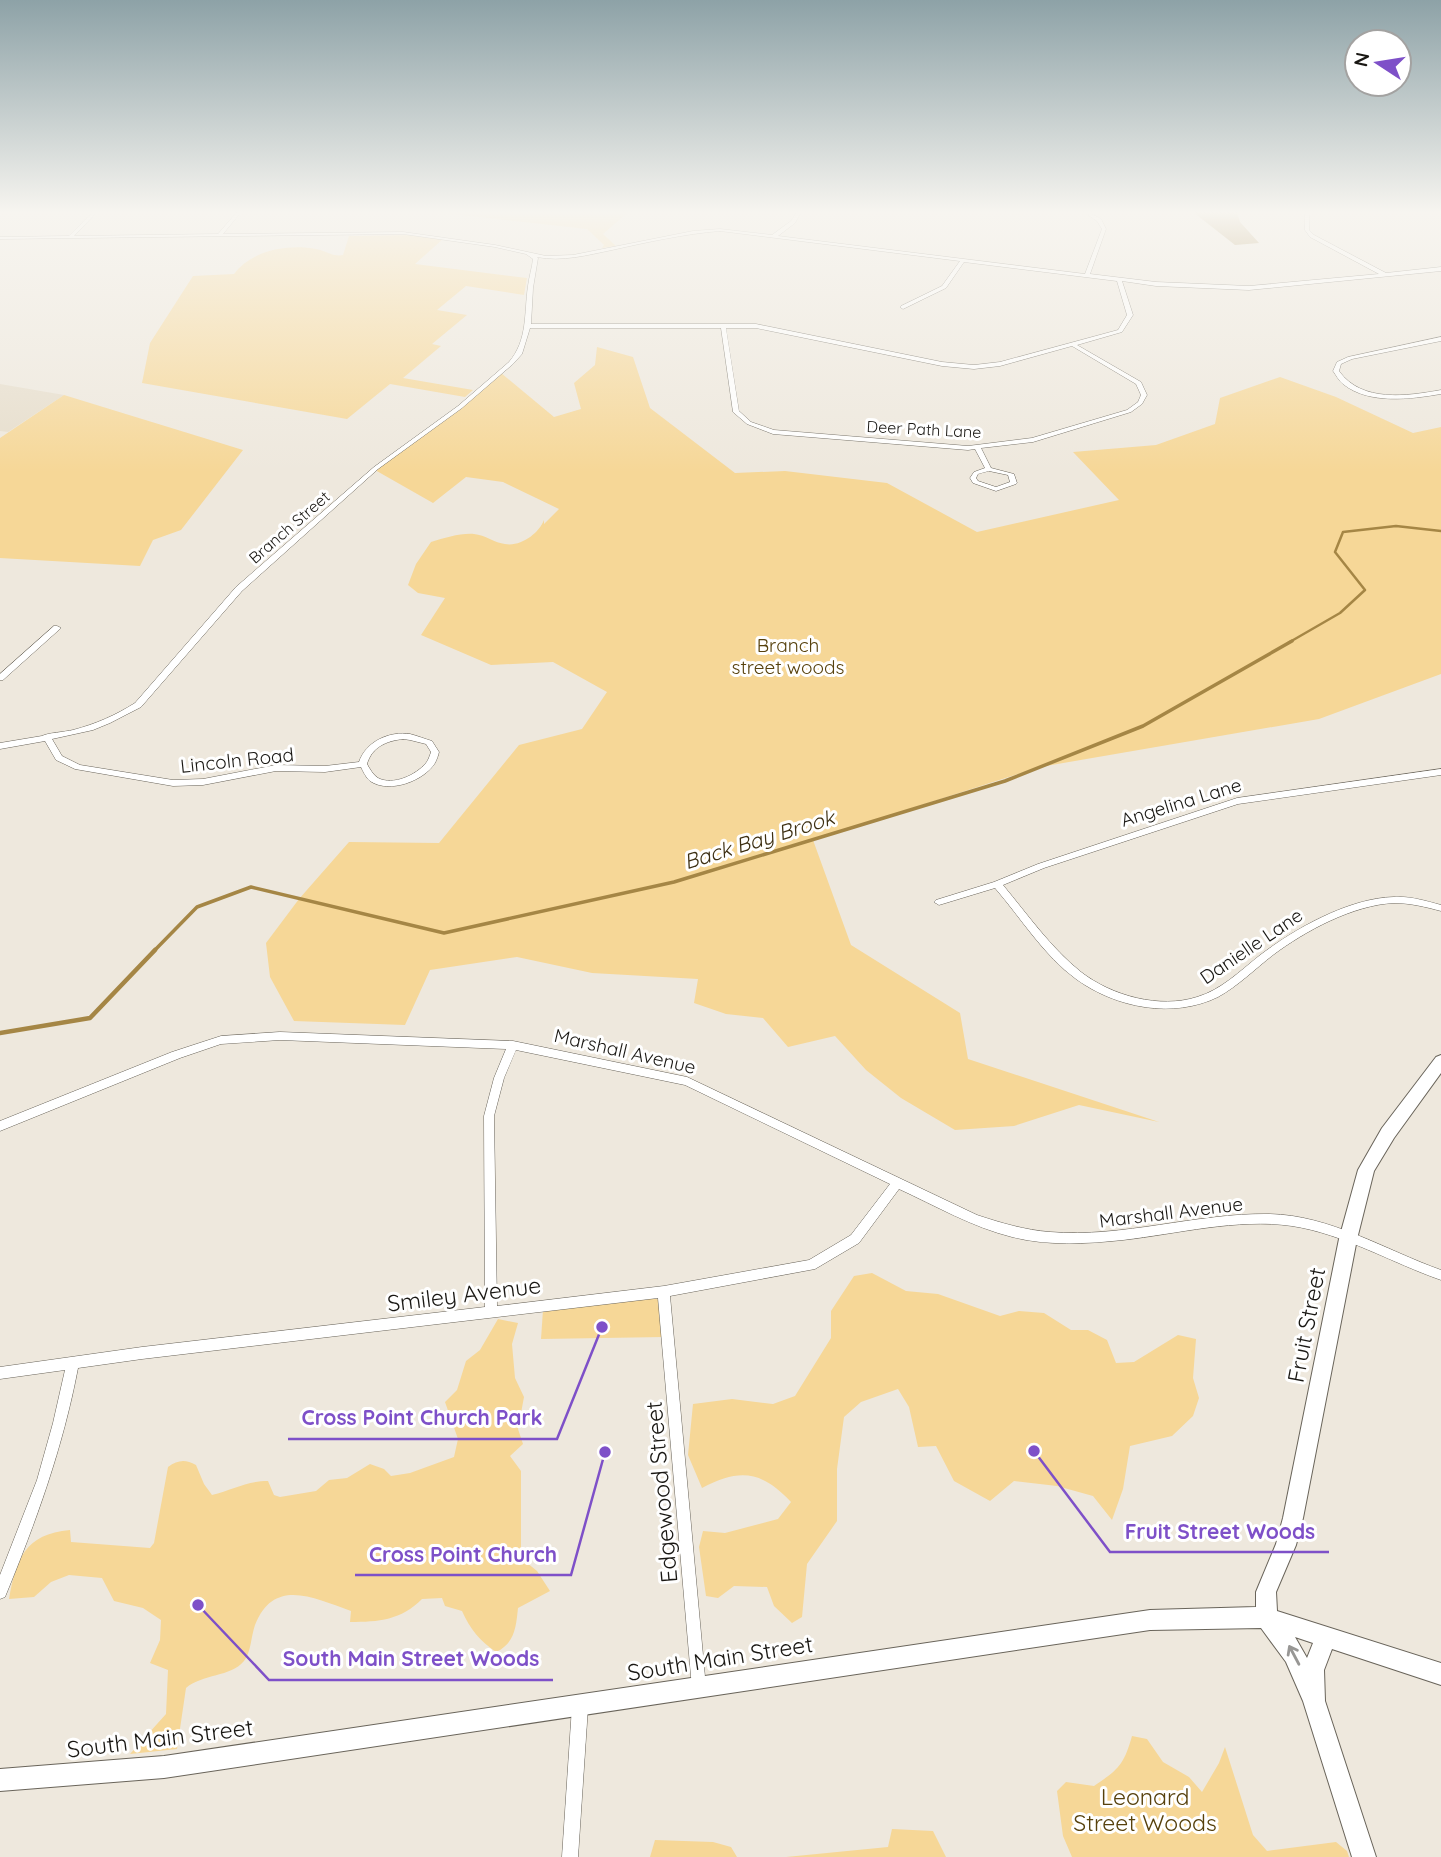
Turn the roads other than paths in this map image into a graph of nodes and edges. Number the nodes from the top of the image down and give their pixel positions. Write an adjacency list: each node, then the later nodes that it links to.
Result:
1 (530, 299): 5 (street, Branch Street)
2 (920, 299): 4 (street)
3 (1125, 299): 8 (street)
4 (903, 307)
5 (528, 326): 6 (street); 14 (street, Branch Street)
6 (723, 326): 8 (street); 10 (street, Deer Path Lane)
7 (1441, 339): 9 (street)
8 (1072, 344): 10 (street, Deer Path Lane)
9 (1441, 392)
10 (978, 447): 11 (street)
11 (989, 469): 11 (street)
12 (57, 628): 13 (street)
13 (0, 678)
14 (46, 736): 15 (street, Branch Street); 16 (street, Lincoln Road)
15 (0, 746)
16 (363, 764): 16 (street)
17 (1441, 772): 18 (street, Angelina Lane)
18 (998, 884): 19 (street, Angelina Lane); 20 (street, Danielle Lane)
19 (939, 902)
20 (1441, 908)
21 (513, 1045): 23 (street, Marshall Avenue); 24 (street, Marshall Avenue); 28 (street)
22 (1441, 1061): 25 (main road, Fruit Street)
23 (0, 1126)
24 (897, 1183): 25 (street, Marshall Avenue); 27 (street, Smiley Avenue)
25 (1348, 1239): 26 (street, Marshall Avenue); 32 (main road, Fruit Street)
26 (1441, 1275)
27 (664, 1292): 28 (street, Smiley Avenue); 35 (street, Edgewood Street)
28 (491, 1312): 29 (street, Smiley Avenue)
29 (73, 1363): 30 (street, Smiley Avenue); 31 (street)
30 (0, 1373)
31 (0, 1592)
32 (1268, 1619): 33 (main road, South Main Street); 35 (main road, South Main Street); 36 (main road, one-way to 32)
33 (1326, 1636): 34 (main road, South Main Street); 36 (main road)
34 (1441, 1674)
35 (699, 1688): 37 (main road, South Main Street)
36 (1314, 1701): 40 (main road)
37 (580, 1707): 38 (main road, South Main Street); 39 (street)
38 (0, 1780)
39 (570, 1857)
40 (1364, 1857)

